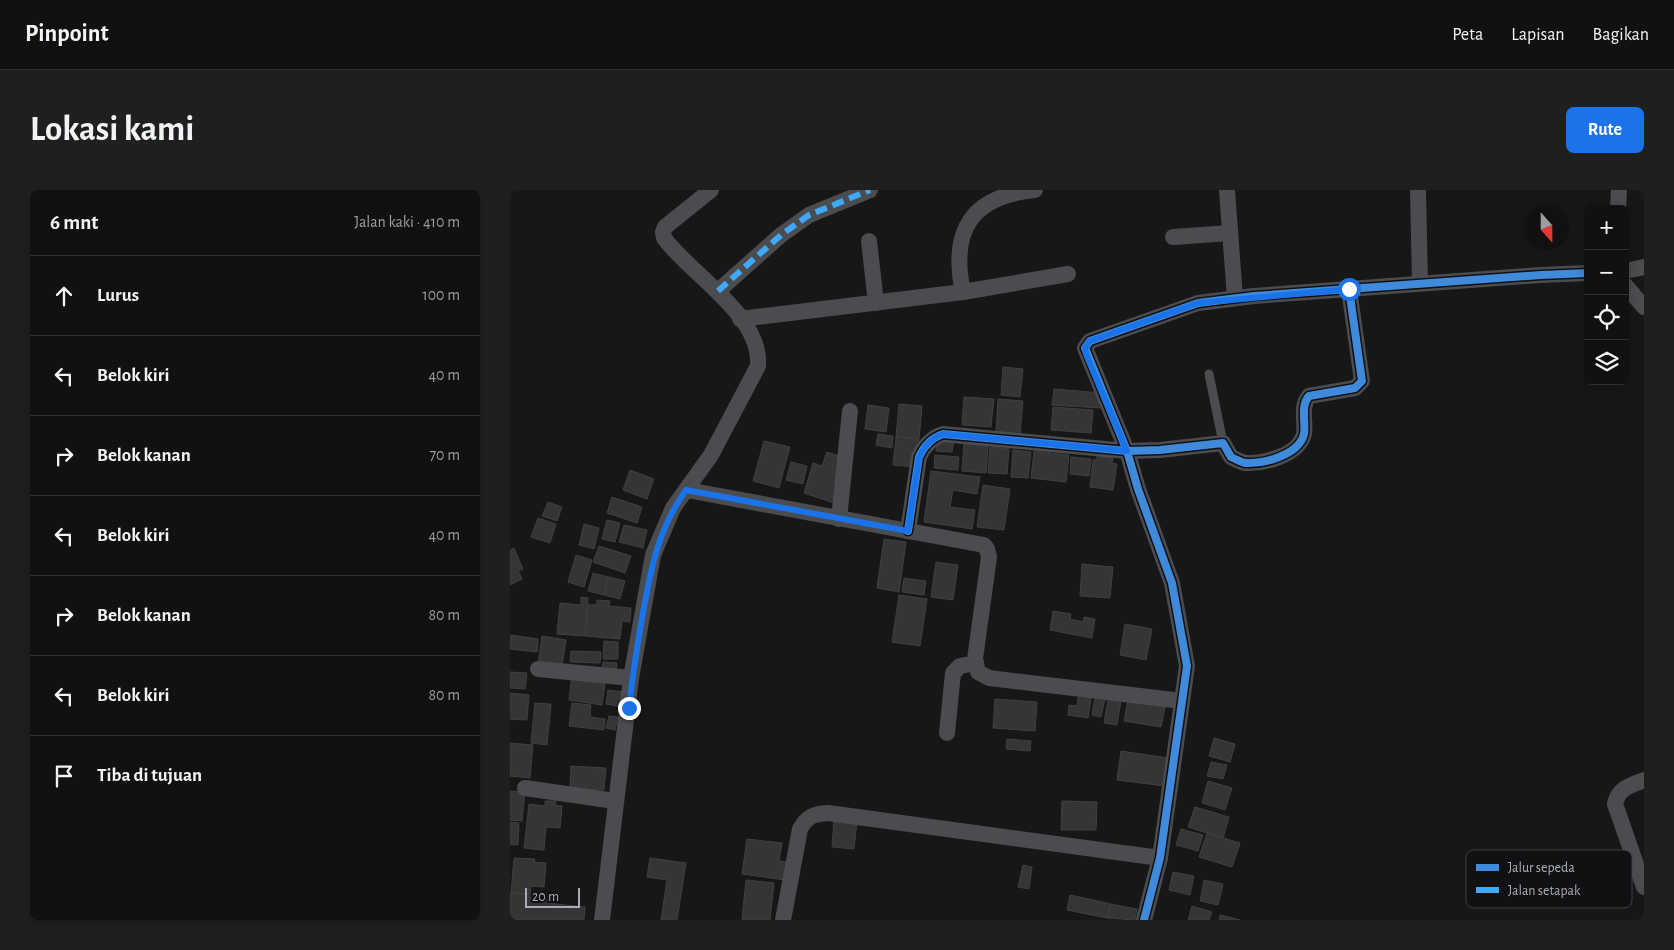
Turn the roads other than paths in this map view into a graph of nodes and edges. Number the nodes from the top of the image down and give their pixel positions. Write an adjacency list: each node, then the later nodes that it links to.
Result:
1 (870, 190): 18 (street)
2 (1036, 190): 19 (street)
3 (1227, 190): 8 (street)
4 (1418, 190): 15 (street)
5 (1619, 190): 7 (street)
6 (705, 192): 18 (street)
7 (1618, 205)
8 (1230, 233): 9 (street); 20 (street)
9 (1173, 237)
10 (869, 241): 21 (street)
11 (1644, 267): 12 (street)
12 (1629, 270)
13 (1068, 274): 19 (street)
14 (1584, 274): 15 (street)
15 (1420, 284): 16 (street)
16 (1349, 289): 20 (street); 26 (street)
17 (1629, 290): 22 (street)
18 (718, 291): 23 (street)
19 (963, 292): 21 (street)
20 (1235, 298): 27 (street)
21 (876, 303): 23 (street)
22 (1644, 307)
23 (740, 319): 28 (street)
24 (1209, 374): 26 (lane)
25 (850, 411): 29 (street)
26 (1223, 442): 27 (street)
27 (1127, 451): 30 (street); 34 (street)
28 (686, 490): 29 (street); 33 (street)
29 (838, 518): 30 (street)
30 (908, 531): 31 (street)
31 (976, 663): 34 (street); 35 (street)
32 (538, 669): 33 (street)
33 (632, 678): 38 (street)
34 (1182, 701): 41 (street)
35 (947, 733)
36 (1644, 780): 39 (street)
37 (525, 788): 38 (street)
38 (616, 801): 43 (street)
39 (1631, 850)
40 (1632, 853): 42 (street)
41 (1160, 858): 44 (street); 45 (street)
42 (1644, 887)
43 (602, 920)
44 (782, 920)
45 (1144, 920)

